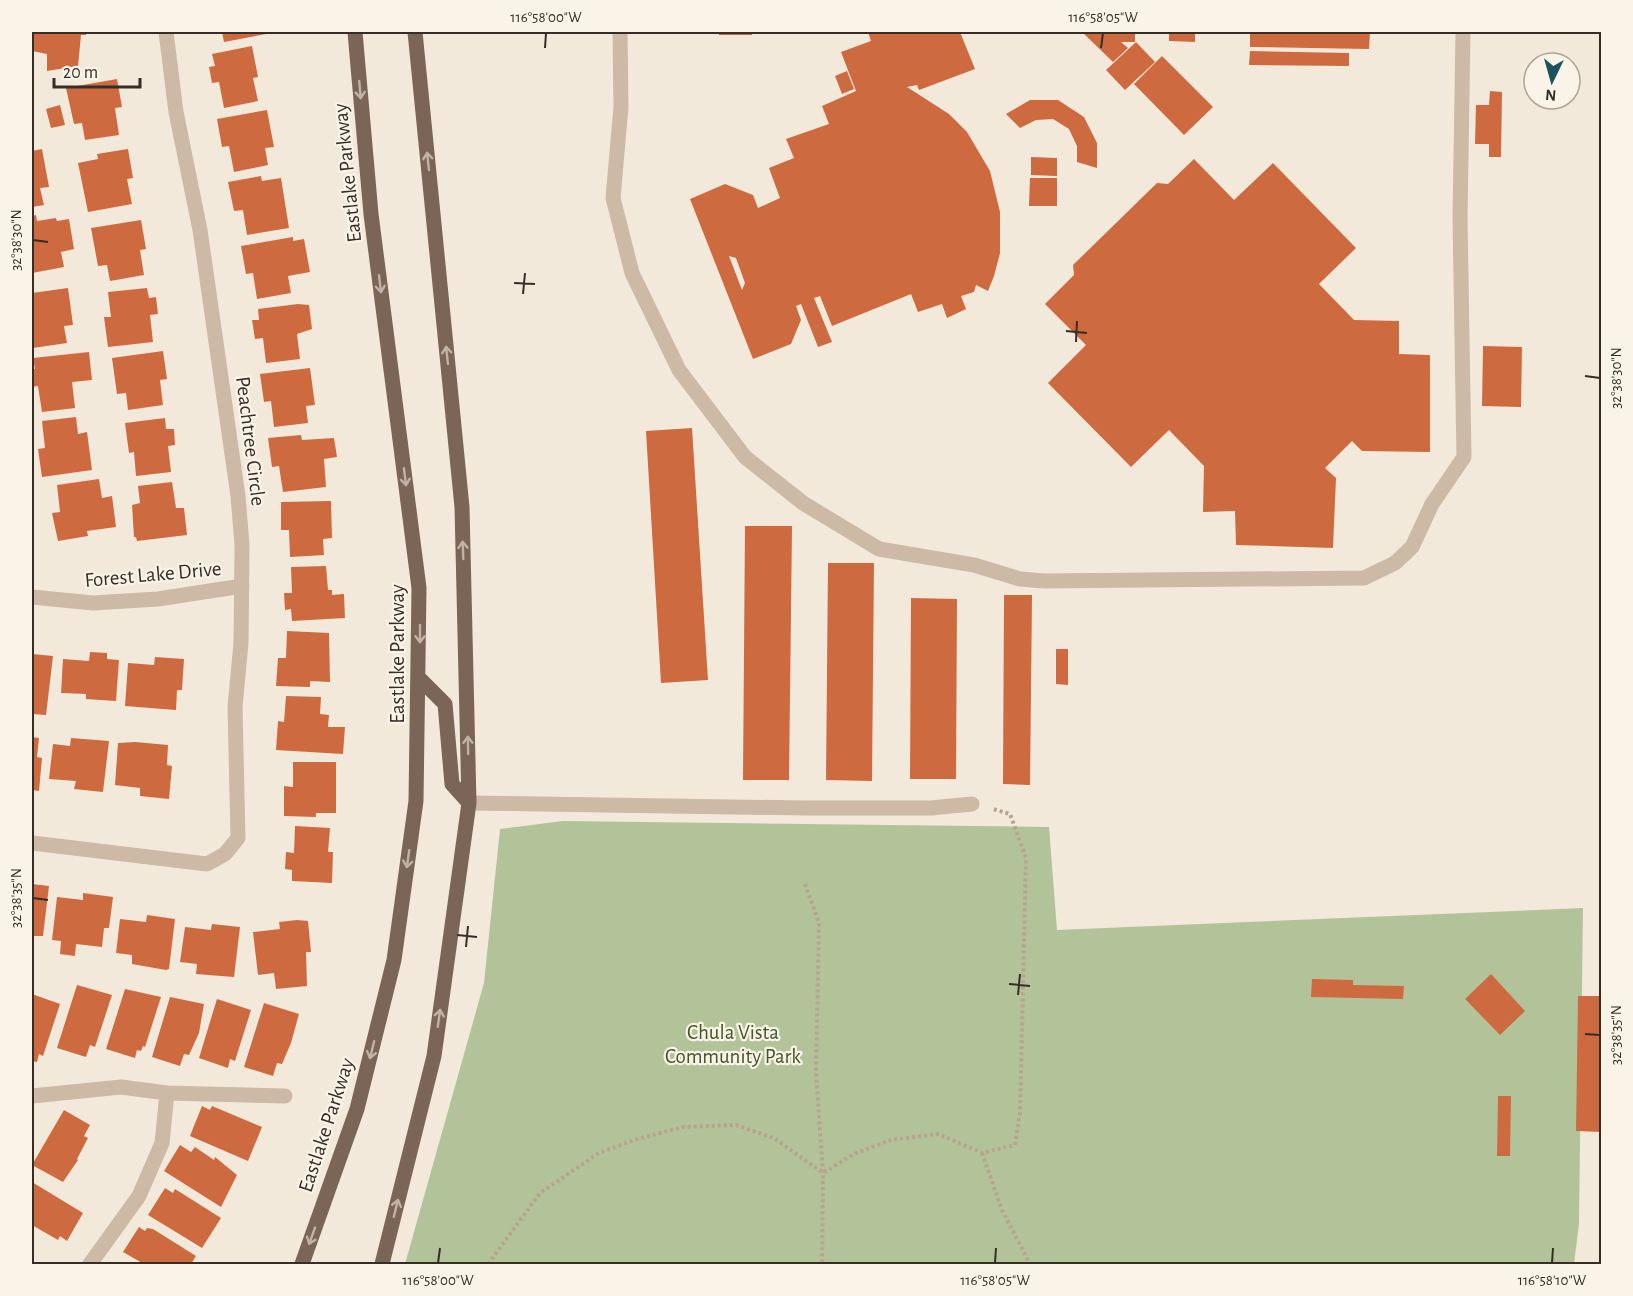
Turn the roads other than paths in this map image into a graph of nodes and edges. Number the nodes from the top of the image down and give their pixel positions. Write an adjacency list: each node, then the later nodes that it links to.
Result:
1 (166, 32): 6 (street, Peachtree Circle)
2 (355, 32): 8 (main road, Eastlake Parkway, one-way to 8)
3 (415, 32): 9 (main road, one-way to 3)
4 (620, 32): 5 (street)
5 (1463, 32)
6 (242, 586): 7 (street, Forest Lake Drive); 11 (street, Peachtree Circle)
7 (32, 597)
8 (420, 680): 9 (main road); 16 (main road, Eastlake Parkway, one-way to 16)
9 (469, 803): 10 (street); 17 (main road, one-way to 9)
10 (972, 804)
11 (32, 843)
12 (167, 1093): 13 (street); 14 (street); 15 (street)
13 (32, 1096)
14 (285, 1096)
15 (90, 1264)
16 (302, 1264)
17 (382, 1264)

